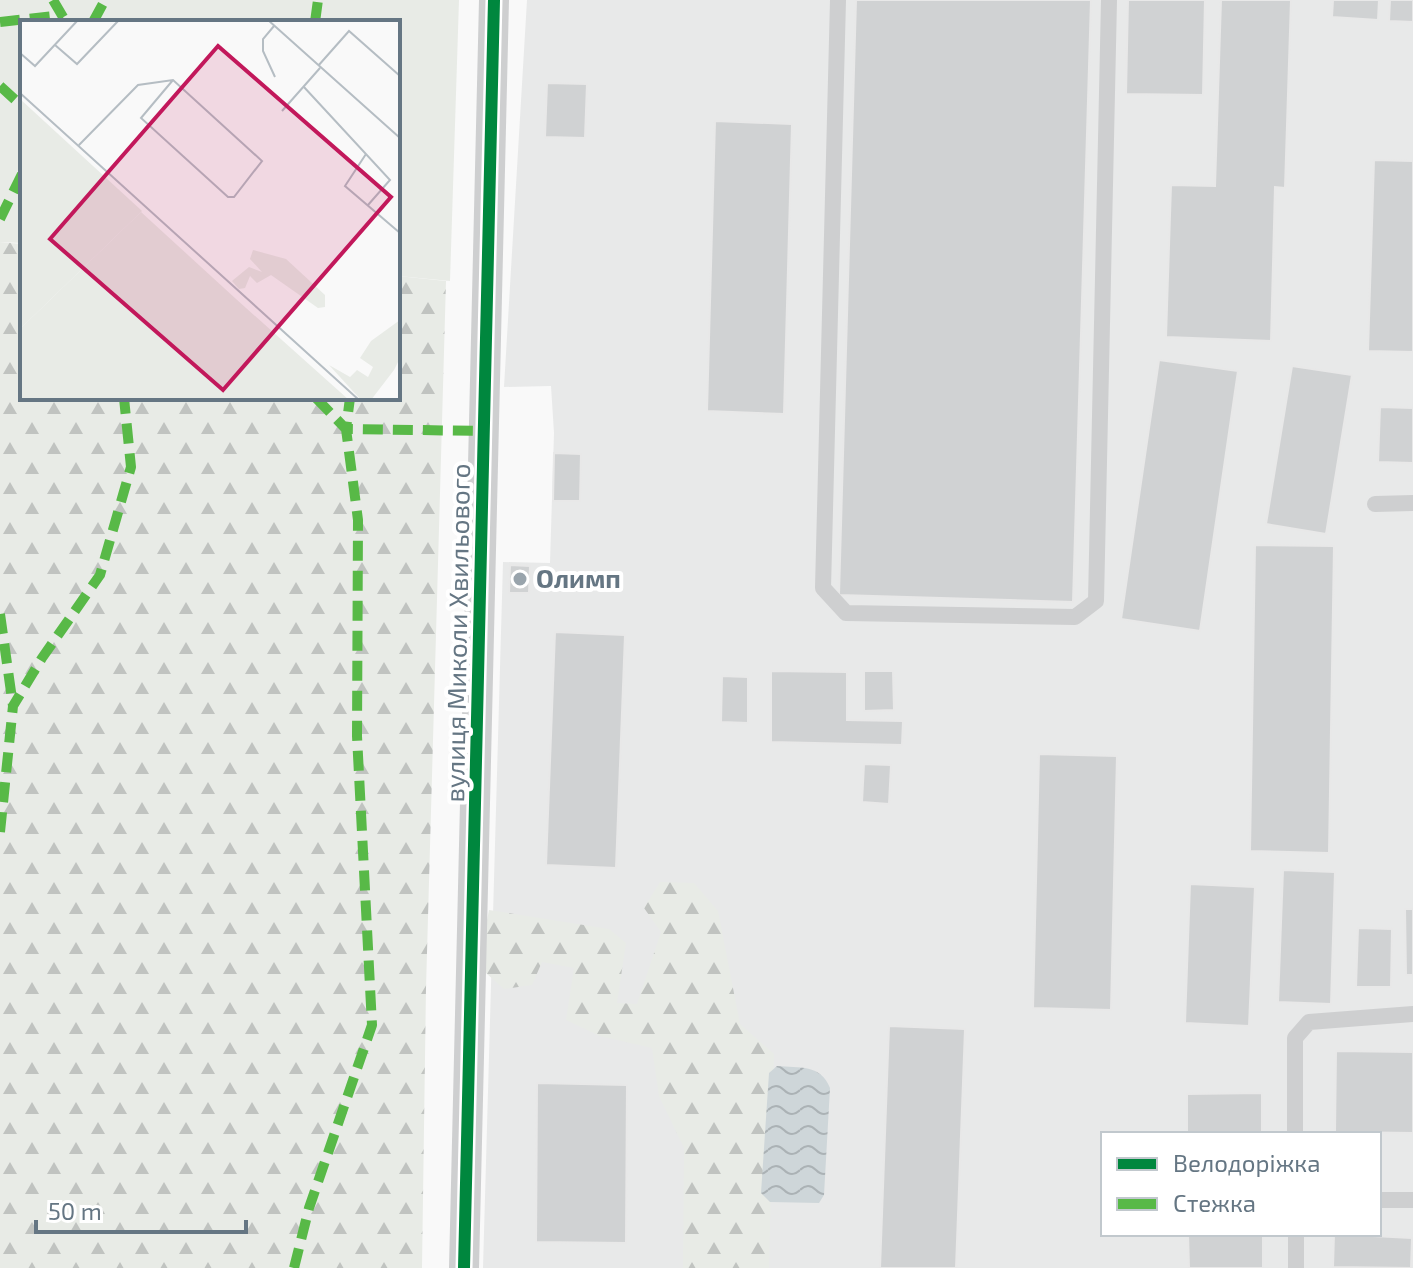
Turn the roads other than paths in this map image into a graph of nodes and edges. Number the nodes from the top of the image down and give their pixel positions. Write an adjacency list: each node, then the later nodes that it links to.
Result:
1 (494, 0): 11 (street, вулиця Миколи Хвильового)
2 (838, 0): 3 (lane)
3 (1109, 0)
4 (1413, 503): 5 (lane)
5 (1375, 504)
6 (1413, 1014): 7 (lane)
7 (1295, 1132)
8 (1381, 1200): 9 (lane)
9 (1413, 1200)
10 (1296, 1236): 12 (lane)
11 (464, 1268)
12 (1296, 1268)

